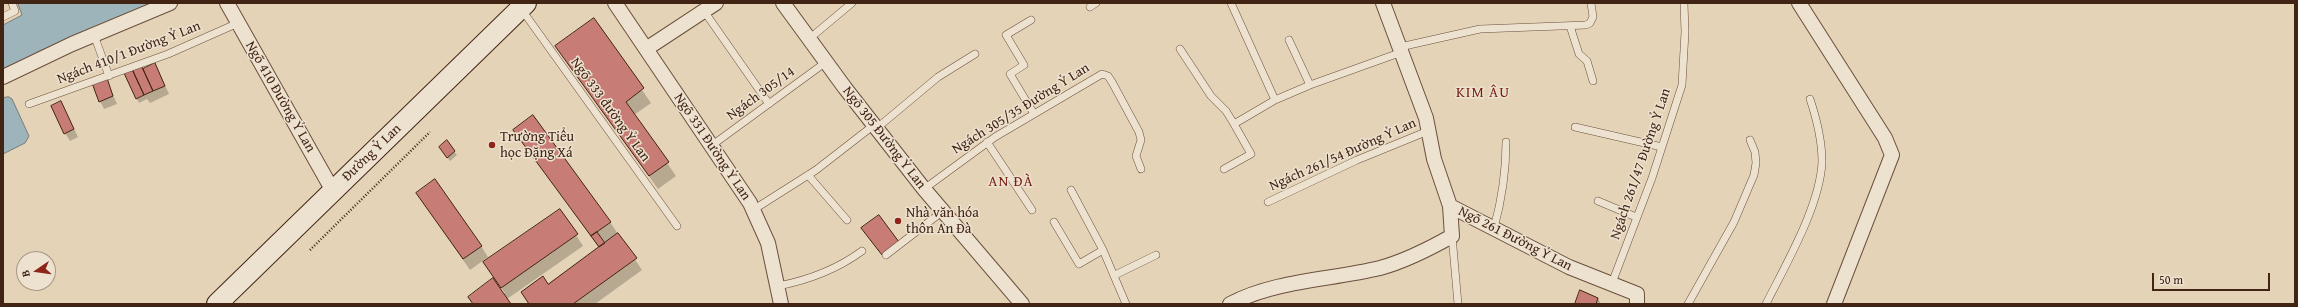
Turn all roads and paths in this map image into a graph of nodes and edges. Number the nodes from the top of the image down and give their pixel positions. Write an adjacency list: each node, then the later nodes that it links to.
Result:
1 (12, 3): 15 (lane)
2 (170, 3): 19 (street)
3 (227, 3): 17 (street, Ngõ 410 Đường Ỷ Lan)
4 (615, 3): 22 (street, Ngõ 331 Đường Ỷ Lan)
5 (716, 3): 14 (street)
6 (783, 3): 20 (street, Ngõ 305 Đường Ỷ Lan)
7 (852, 3): 20 (lane)
8 (1231, 3): 32 (lane)
9 (1383, 3): 24 (street, Ngõ 261 Đường Ỷ Lan)
10 (1590, 3): 18 (lane)
11 (1684, 3): 45 (lane, Ngách 261/47 Đường Ỷ Lan)
12 (1799, 3): 81 (street)
13 (523, 6): 51 (main road, Đường Ỷ Lan); 61 (lane, Ngõ 333 đường Ỷ Lan)
14 (704, 11): 22 (street); 34 (lane)
15 (3, 17)
16 (1031, 20): 35 (lane)
17 (238, 23): 27 (lane, Ngách 410/1 Đường Ỷ Lan); 51 (street, Ngõ 410 Đường Ỷ Lan)
18 (1570, 26): 24 (lane); 29 (lane)
19 (94, 34): 27 (lane); 28 (street)
20 (809, 39): 26 (street, Ngõ 305 Đường Ỷ Lan)
21 (1289, 40): 30 (lane)
22 (646, 49): 44 (street, Ngõ 331 Đường Ỷ Lan)
23 (1180, 49): 36 (lane)
24 (1401, 49): 30 (lane); 39 (street, Ngõ 261 Đường Ỷ Lan)
25 (975, 54): 37 (lane)
26 (826, 62): 34 (lane, Ngách 305/14); 37 (street, Ngõ 305 Đường Ỷ Lan)
27 (109, 76): 33 (lane, Ngách 410/1 Đường Ỷ Lan)
28 (3, 77)
29 (1593, 81)
30 (1310, 85): 32 (lane)
31 (1810, 99): 80 (lane)
32 (1275, 100): 36 (lane)
33 (29, 104)
34 (770, 104): 44 (lane, Ngách 305/14)
35 (1034, 114): 42 (lane, Ngách 305/35 Đường Ỷ Lan); 46 (lane, Ngách 305/35 Đường Ỷ Lan)
36 (1234, 124): 47 (lane)
37 (875, 126): 48 (lane); 49 (street, Ngõ 305 Đường Ỷ Lan)
38 (1575, 127): 45 (lane)
39 (1428, 131): 53 (lane, Ngách 261/54 Đường Ỷ Lan); 54 (street, Ngõ 261 Đường Ỷ Lan)
40 (430, 132): 64 (path)
41 (1750, 140): 79 (lane)
42 (987, 142): 49 (lane, Ngách 305/35 Đường Ỷ Lan); 56 (lane)
43 (1506, 142): 62 (lane)
44 (711, 146): 55 (street, Ngõ 331 Đường Ỷ Lan)
45 (1662, 147): 58 (lane, Ngách 261/47 Đường Ỷ Lan)
46 (1141, 169)
47 (1224, 169)
48 (808, 175): 55 (lane); 59 (lane)
49 (924, 189): 57 (street, Ngõ 305 Đường Ỷ Lan)
50 (1071, 190): 65 (lane)
51 (334, 191): 72 (main road, Đường Ỷ Lan)
52 (1598, 201): 58 (lane)
53 (1268, 202)
54 (1450, 206): 62 (street, Ngõ 261 Đường Ỷ Lan); 63 (street)
55 (753, 210): 71 (street, Ngõ 331 Đường Ỷ Lan)
56 (1032, 210)
57 (943, 211): 67 (lane); 74 (street, Ngõ 305 Đường Ỷ Lan)
58 (1636, 217): 70 (lane, Ngách 261/47 Đường Ỷ Lan)
59 (847, 220)
60 (1054, 222): 65 (lane)
61 (677, 226)
62 (1494, 228): 70 (street, Ngõ 261 Đường Ỷ Lan)
63 (1452, 236): 76 (street); 77 (lane)
64 (310, 250)
65 (1103, 250): 69 (lane)
66 (862, 251): 71 (lane)
67 (886, 255)
68 (1156, 255): 69 (lane)
69 (1114, 276): 75 (lane)
70 (1612, 283): 78 (street, Ngõ 261 Đường Ỷ Lan)
71 (778, 286): 73 (street, Ngõ 331 Đường Ỷ Lan)
72 (217, 304)
73 (781, 304)
74 (1022, 304)
75 (1126, 304)
76 (1230, 304)
77 (1458, 304)
78 (1637, 304)
79 (1688, 304)
80 (1766, 304)
81 (1834, 304)

